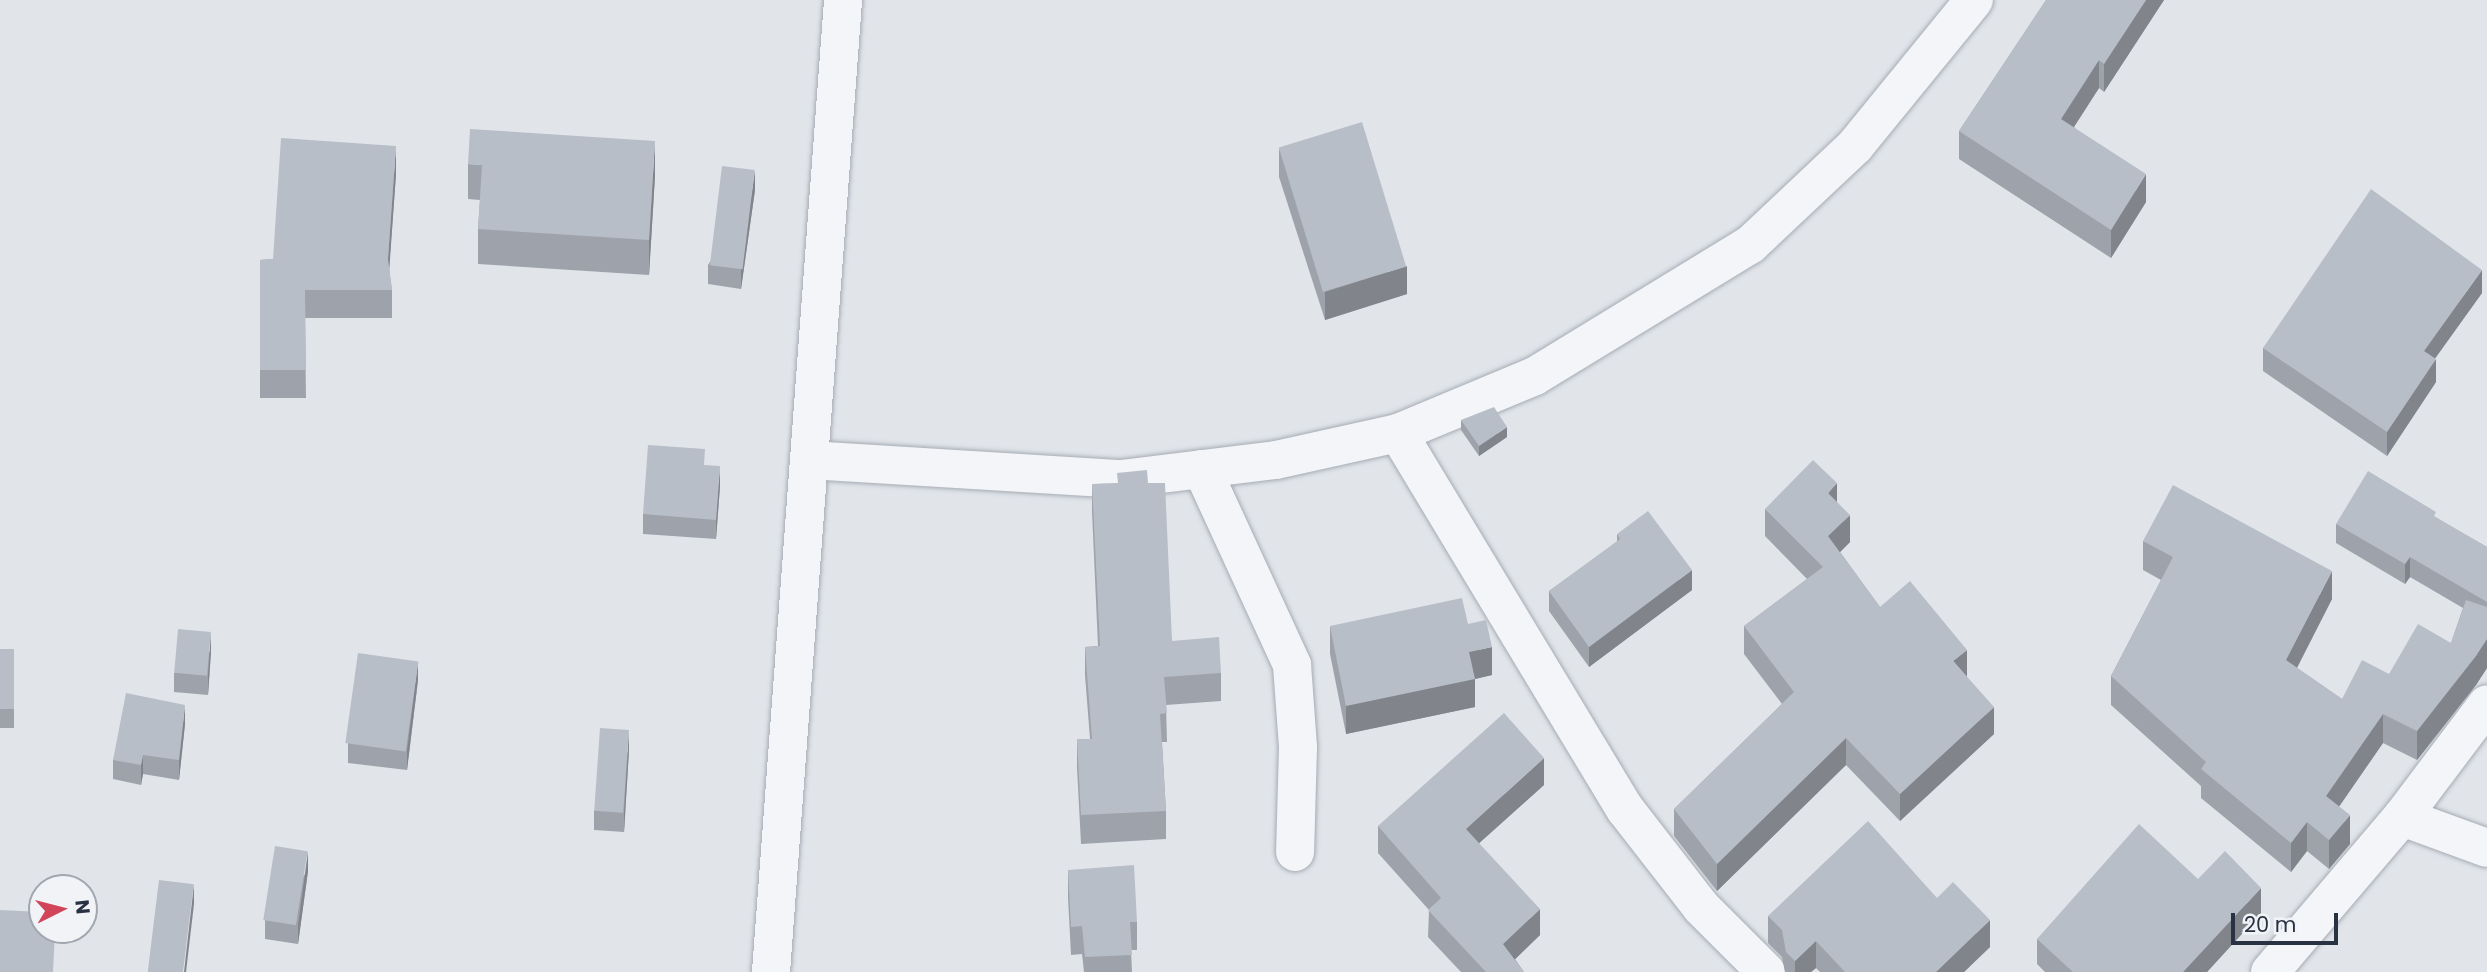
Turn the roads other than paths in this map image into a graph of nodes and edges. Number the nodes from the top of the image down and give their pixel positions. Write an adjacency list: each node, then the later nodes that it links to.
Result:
1 (844, 0): 4 (street)
2 (1974, 0): 3 (street)
3 (1398, 433): 5 (street); 11 (street)
4 (809, 460): 5 (street); 10 (street)
5 (1202, 470): 9 (street)
6 (2487, 704): 7 (street)
7 (2403, 817): 8 (street); 12 (street)
8 (2487, 848)
9 (1295, 852)
10 (771, 972)
11 (1766, 972)
12 (2270, 972)

